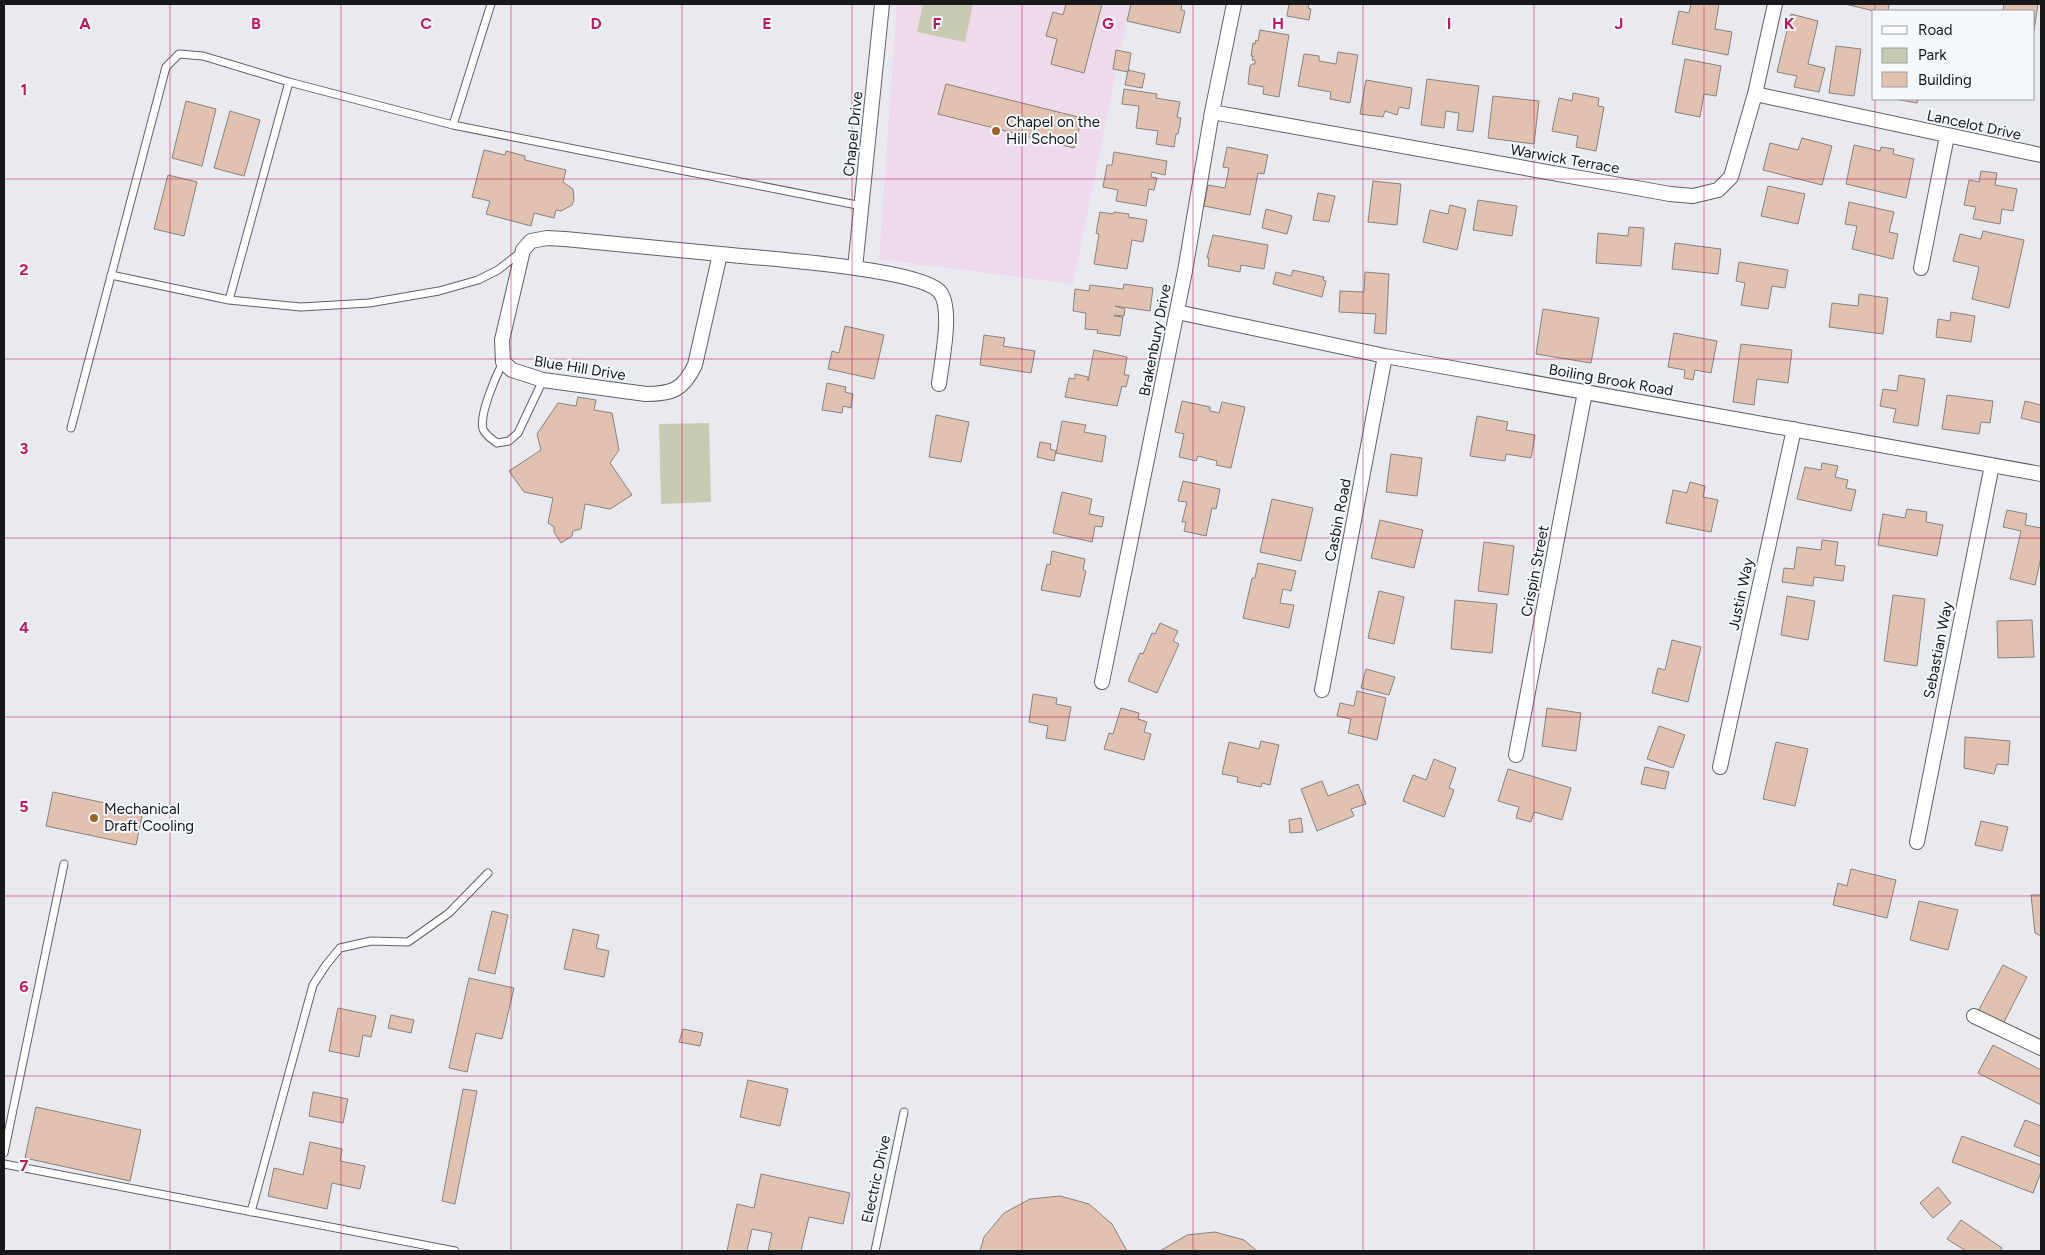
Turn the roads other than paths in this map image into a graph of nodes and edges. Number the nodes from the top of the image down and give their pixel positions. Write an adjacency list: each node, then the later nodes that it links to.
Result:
1 (490, 4): 8 (lane)
2 (882, 4): 11 (street, Chapel Drive)
3 (1234, 4): 7 (street, Brakenbury Drive)
4 (1775, 4): 6 (street, Warwick Terrace)
5 (289, 82): 8 (lane); 16 (lane); 17 (lane)
6 (1755, 94): 7 (street, Warwick Terrace); 9 (street, Lancelot Drive)
7 (1212, 112): 18 (street, Brakenbury Drive)
8 (453, 125): 11 (lane)
9 (1946, 136): 10 (street, Lancelot Drive); 15 (street)
10 (2041, 155)
11 (862, 206): 14 (street, Chapel Drive)
12 (523, 250): 13 (street); 17 (lane); 20 (street)
13 (720, 254): 14 (street); 21 (street, Blue Hill Drive)
14 (855, 268): 22 (street)
15 (1921, 268)
16 (111, 275): 17 (lane); 24 (lane)
17 (229, 300)
18 (1177, 312): 19 (street, Boiling Brook Road); 28 (street, Brakenbury Drive)
19 (1386, 356): 23 (street, Boiling Brook Road); 29 (street, Casbin Road)
20 (503, 362): 21 (street, Blue Hill Drive); 21 (lane)
21 (543, 380)
22 (939, 384)
23 (1585, 392): 25 (street, Boiling Brook Road); 30 (street, Crispin Street)
24 (71, 428)
25 (1794, 429): 26 (street, Boiling Brook Road); 31 (street, Justin Way)
26 (1992, 465): 27 (street, Boiling Brook Road); 32 (street, Sebastian Way)
27 (2041, 474)
28 (1102, 682)
29 (1322, 690)
30 (1516, 755)
31 (1720, 766)
32 (1916, 842)
33 (64, 864): 38 (lane)
34 (488, 873): 40 (lane)
35 (1974, 1016): 36 (street)
36 (2041, 1048)
37 (904, 1112): 42 (lane, Electric Drive)
38 (4, 1153)
39 (4, 1164): 40 (lane)
40 (252, 1212): 41 (lane)
41 (455, 1251)
42 (875, 1251)

